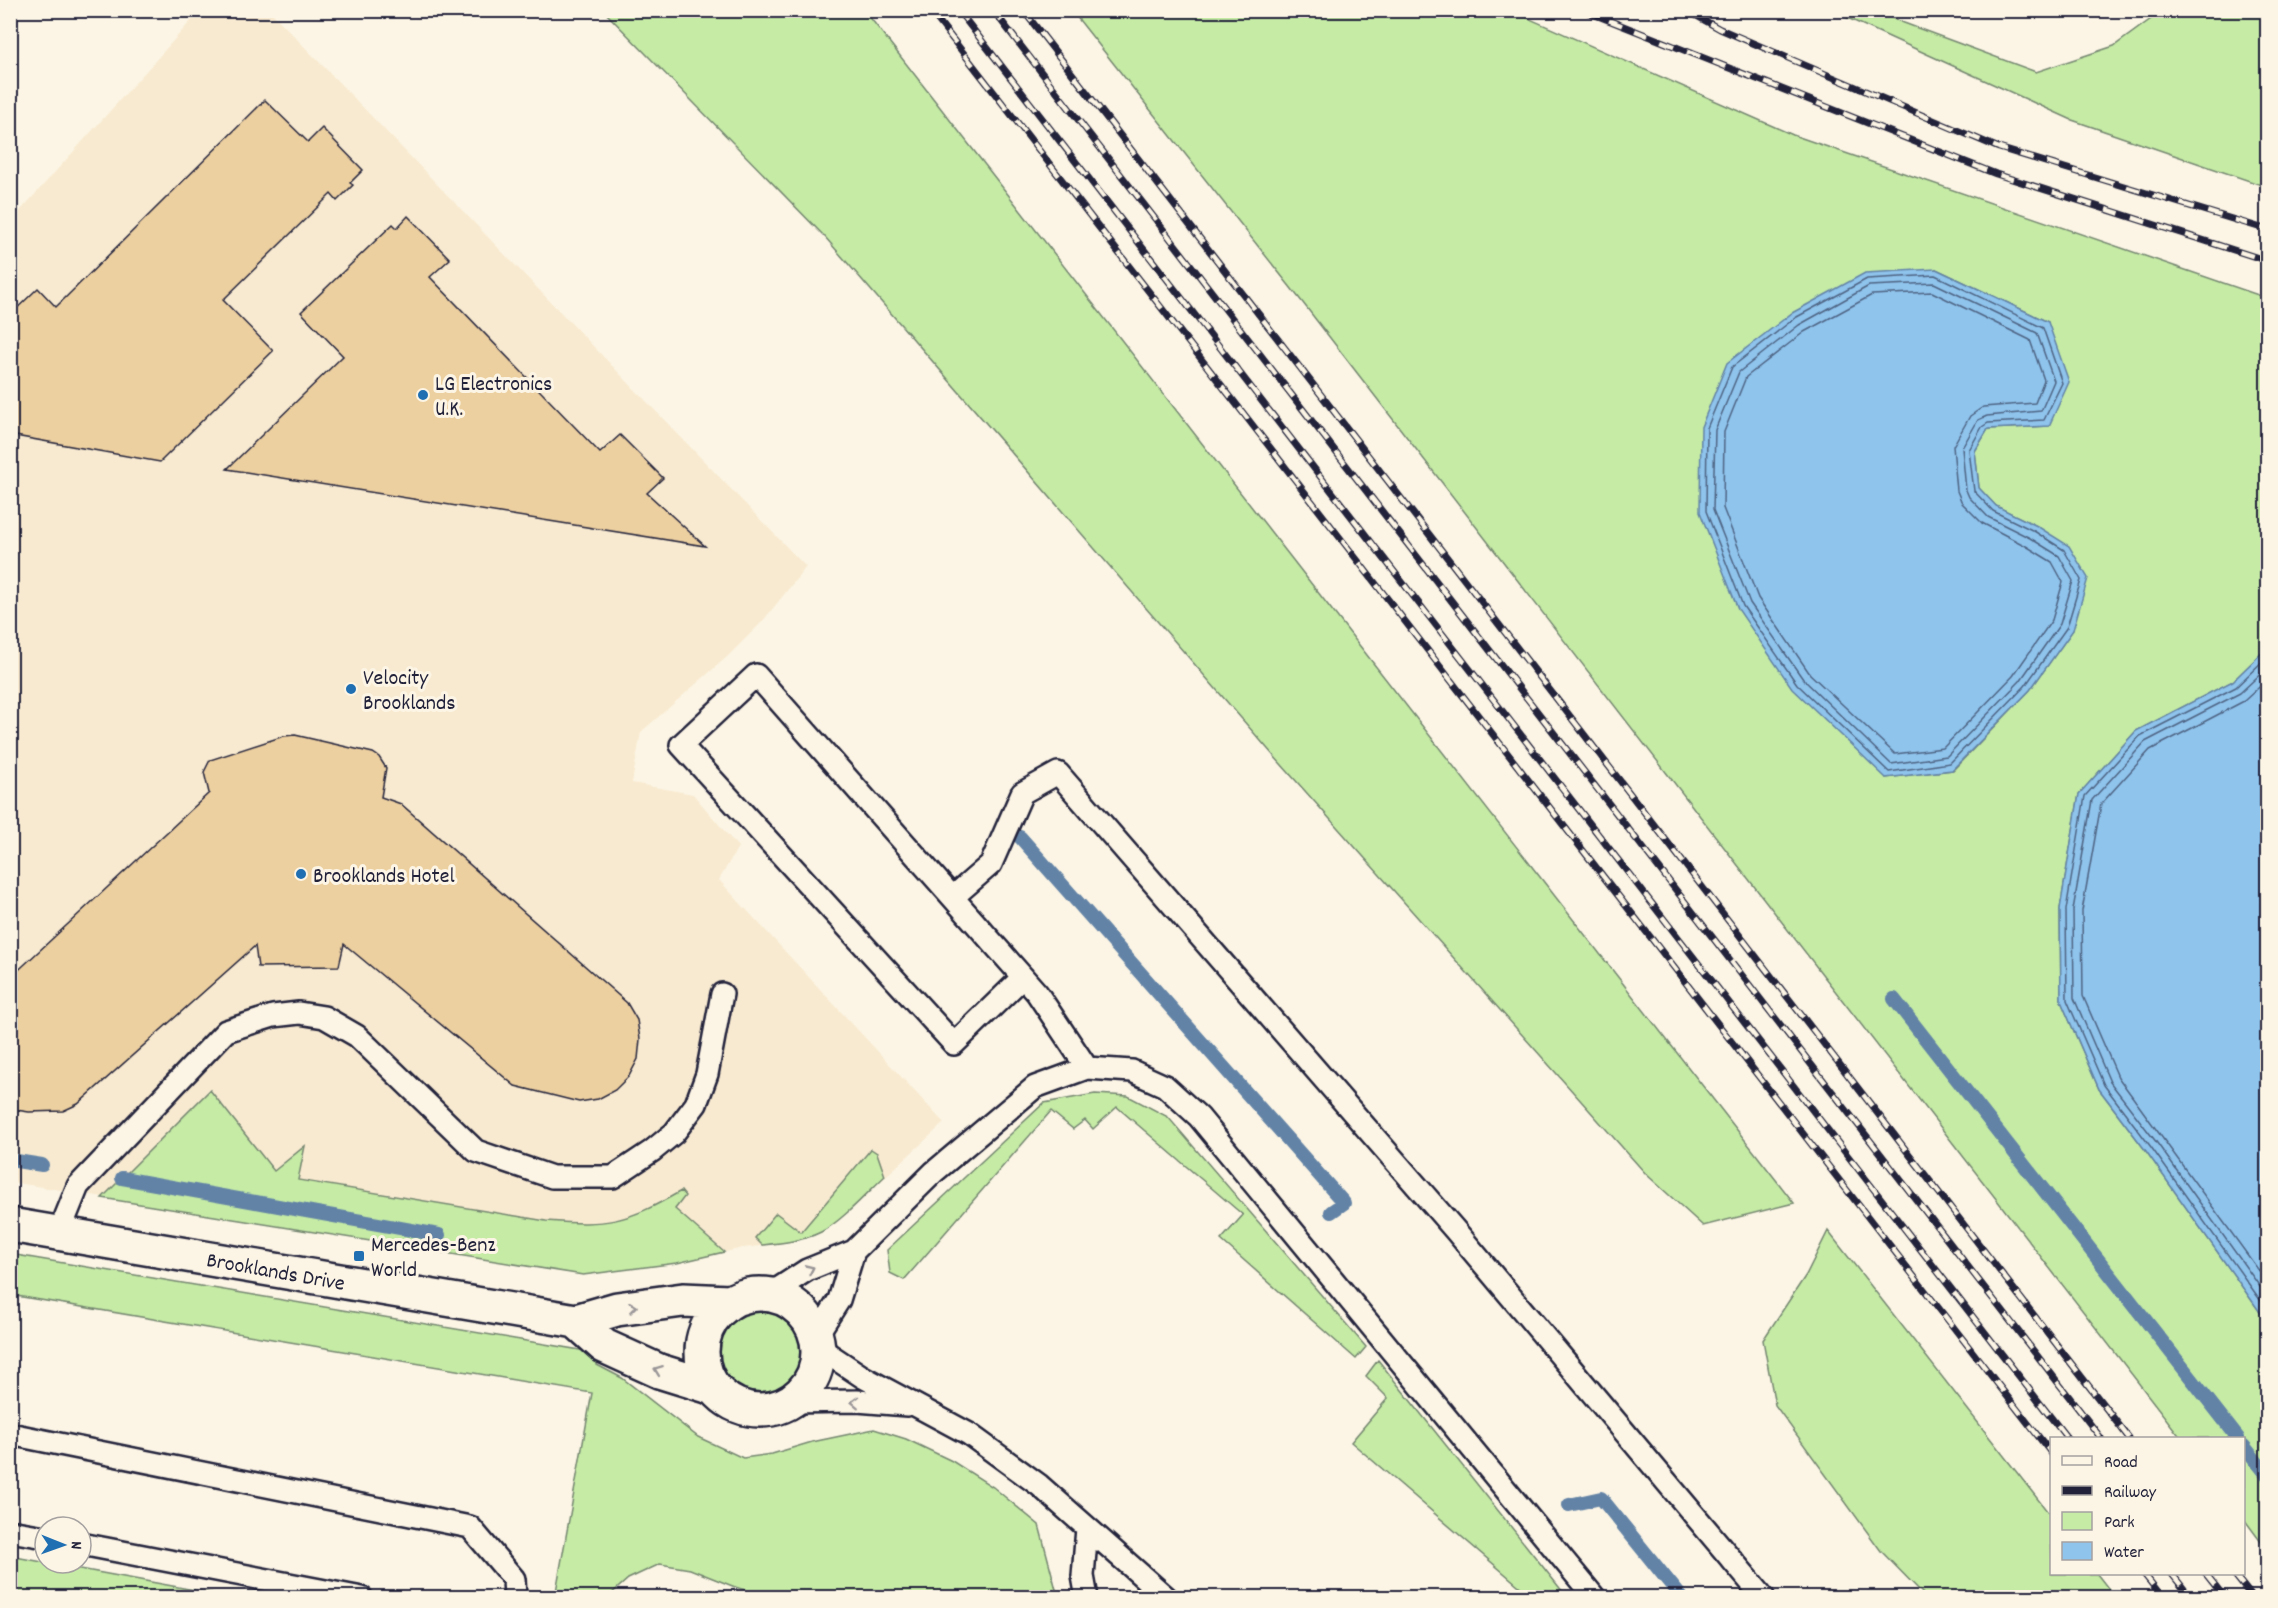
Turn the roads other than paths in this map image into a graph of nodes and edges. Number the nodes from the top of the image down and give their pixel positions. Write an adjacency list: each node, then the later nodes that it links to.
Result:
1 (953, 897): 2 (lane); 2 (lane); 25 (lane)
2 (1023, 977): 4 (lane)
3 (722, 994): 6 (lane)
4 (1087, 1068): 7 (lane); 24 (lane)
5 (10, 1225): 6 (street, Brooklands Drive)
6 (59, 1233): 10 (street, Brooklands Drive)
7 (854, 1251): 8 (lane, one-way to 7); 11 (lane)
8 (770, 1294): 9 (street); 11 (street)
9 (729, 1302): 10 (street, Brooklands Drive, one-way to 9); 12 (street)
10 (576, 1321): 12 (street, one-way to 10)
11 (817, 1342): 13 (street); 14 (lane)
12 (714, 1388): 13 (street)
13 (789, 1402): 14 (lane, one-way to 13)
14 (914, 1406): 16 (lane)
15 (10, 1434): 21 (lane)
16 (1087, 1528): 22 (lane); 23 (lane)
17 (10, 1531): 18 (lane)
18 (33, 1535)
19 (93, 1546): 20 (lane)
20 (362, 1598)
21 (515, 1598)
22 (1088, 1598)
23 (1167, 1598)
24 (1595, 1598)
25 (1764, 1598)

